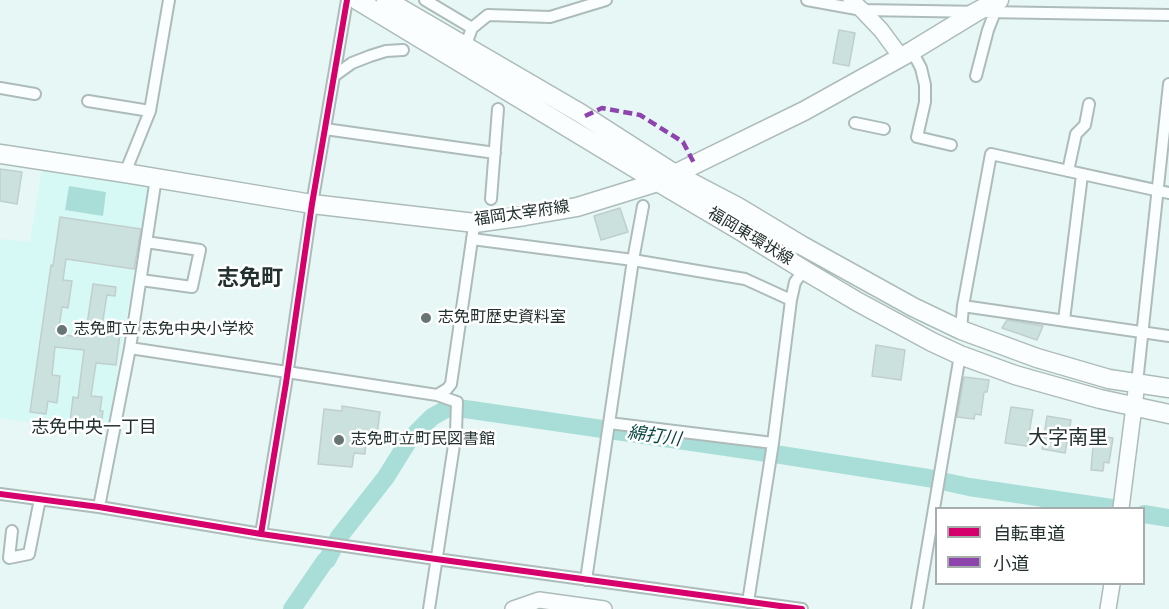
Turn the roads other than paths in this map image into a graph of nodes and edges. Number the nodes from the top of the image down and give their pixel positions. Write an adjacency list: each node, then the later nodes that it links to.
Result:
1 (169, 0): 24 (street)
2 (347, 0): 16 (street)
3 (357, 0): 36 (main road, 福岡東環状線)
4 (386, 0): 13 (main road, 福岡東環状線)
5 (425, 0): 12 (street)
6 (606, 0): 12 (street)
7 (807, 0): 8 (street)
8 (856, 5): 10 (street); 15 (street)
9 (997, 6): 10 (main road, 福岡太宰府線); 11 (street); 17 (street)
10 (976, 12): 15 (main road, 福岡太宰府線)
11 (1169, 15)
12 (472, 28): 13 (street)
13 (465, 47): 33 (main road, 福岡東環状線)
14 (403, 50): 16 (street)
15 (907, 54): 28 (street); 33 (main road, 福岡太宰府線)
16 (334, 76): 26 (street)
17 (976, 76)
18 (1169, 84): 37 (street)
19 (0, 88): 20 (street)
20 (35, 94)
21 (88, 101): 24 (street)
22 (1089, 104): 31 (street)
23 (498, 109): 30 (street)
24 (150, 111): 32 (street)
25 (855, 123): 27 (street)
26 (325, 129): 30 (street); 39 (street)
27 (884, 129)
28 (951, 145)
29 (0, 153): 32 (main road, 福岡太宰府線)
30 (495, 153): 38 (street)
31 (1068, 171): 34 (street); 47 (street)
32 (125, 172): 35 (main road, 福岡太宰府線)
33 (675, 174): 36 (main road, 福岡太宰府線); 49 (main road, 福岡東環状線)
34 (1082, 175): 37 (street); 48 (street)
35 (156, 178): 39 (main road, 福岡太宰府線); 42 (street)
36 (658, 182): 41 (main road, 福岡太宰府線); 44 (main road, 福岡東環状線)
37 (1163, 192): 50 (street)
38 (491, 199)
39 (312, 204): 41 (main road, 福岡太宰府線); 54 (street)
40 (643, 206): 43 (street)
41 (473, 231): 43 (street); 57 (street)
42 (146, 242): 45 (street); 45 (street)
43 (633, 260): 46 (street); 60 (street)
44 (804, 270): 46 (street); 53 (main road, 福岡東環状線)
45 (141, 280): 52 (street)
46 (791, 300): 61 (street)
47 (963, 306): 48 (street); 49 (street)
48 (1064, 320): 50 (street)
49 (961, 330): 55 (main road, 福岡東環状線)
50 (1142, 332): 51 (street); 55 (street)
51 (1169, 336)
52 (130, 348): 54 (street); 64 (street)
53 (960, 355): 58 (main road, 福岡東環状線); 76 (street)
54 (287, 372): 57 (street); 67 (street)
55 (1137, 383): 56 (main road, 福岡東環状線); 58 (street)
56 (1169, 388)
57 (438, 395): 68 (street)
58 (1134, 407): 59 (main road, 福岡東環状線); 65 (street)
59 (1169, 414)
60 (609, 423): 61 (street); 69 (street)
61 (773, 443): 71 (street)
62 (0, 494): 63 (street)
63 (40, 499): 64 (street); 66 (street)
64 (99, 507): 67 (street)
65 (1122, 507)
66 (12, 531)
67 (261, 534): 68 (street)
68 (436, 560): 69 (street); 72 (street)
69 (586, 580): 71 (street)
70 (1112, 585): 77 (street)
71 (748, 602): 75 (street)
72 (429, 609)
73 (513, 609): 74 (street)
74 (604, 609)
75 (802, 609)
76 (917, 609)
77 (1108, 609)

